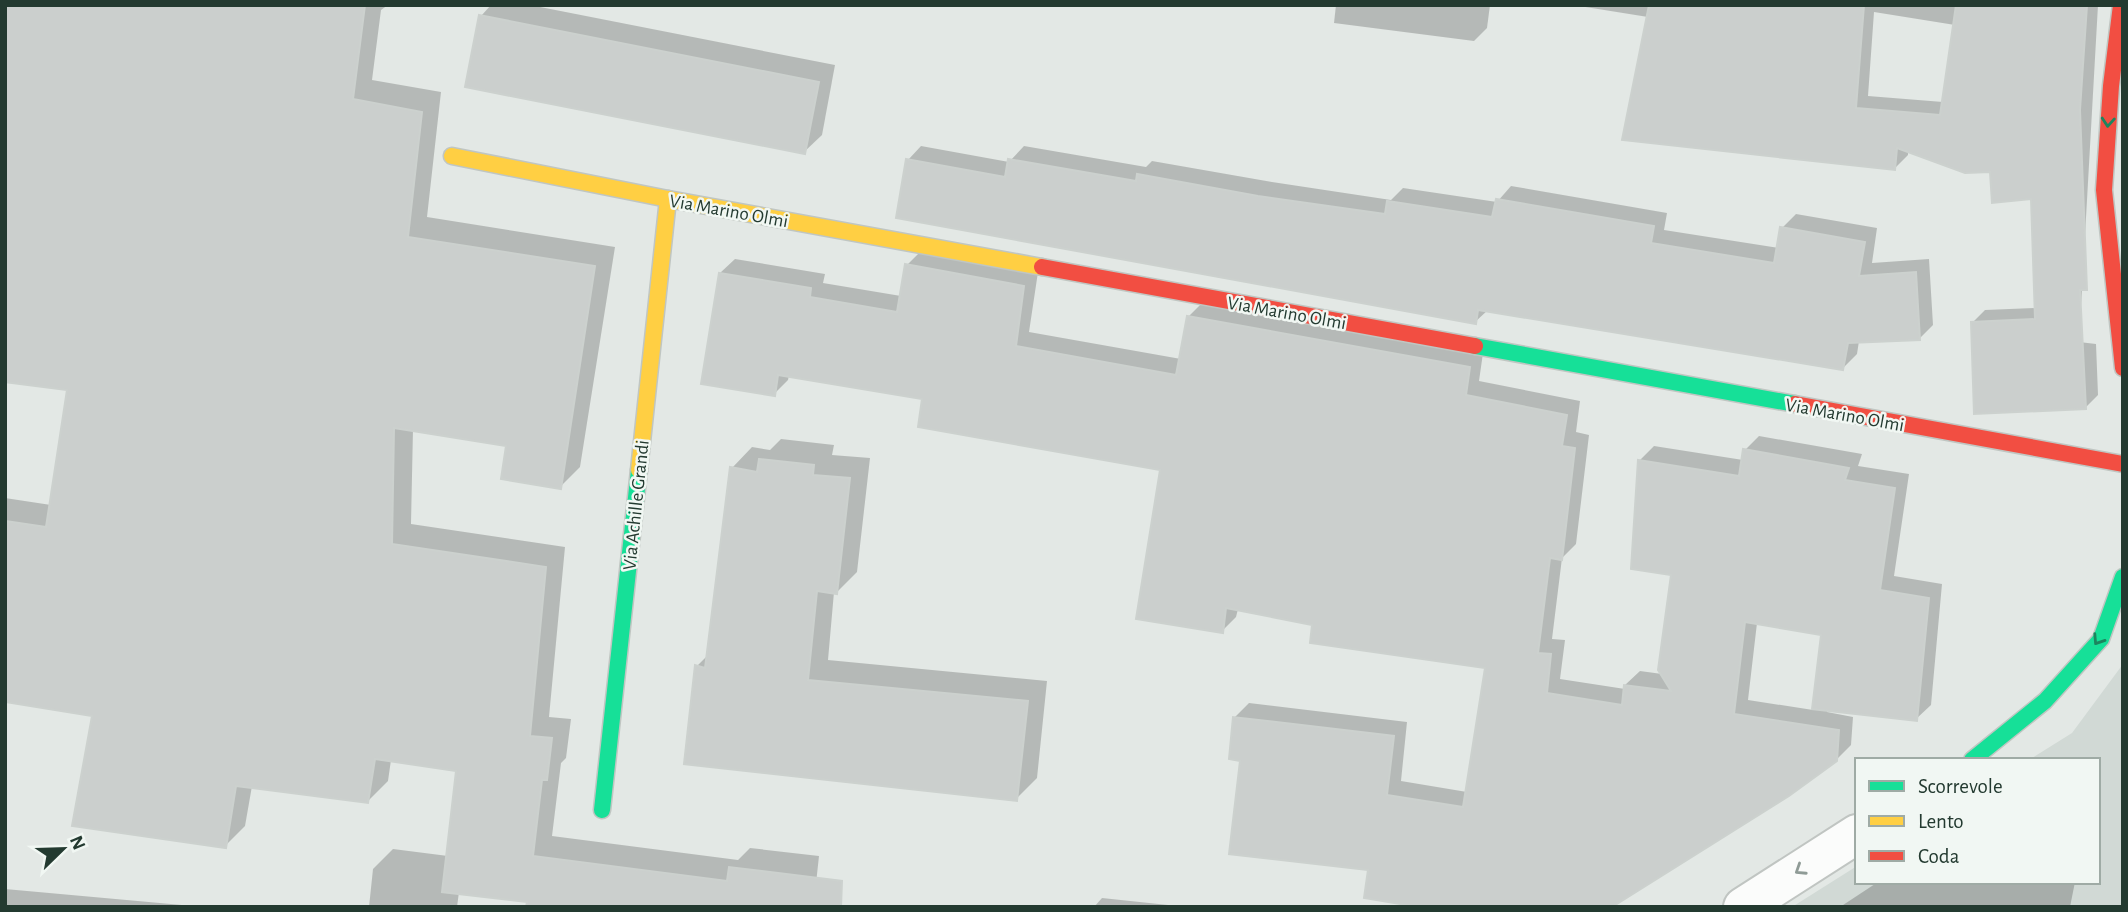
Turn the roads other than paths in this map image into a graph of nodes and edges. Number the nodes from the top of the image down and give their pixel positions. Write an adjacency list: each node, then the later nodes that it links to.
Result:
1 (2121, 5): 4 (street, one-way to 4)
2 (452, 156): 3 (street, Via Marino Olmi)
3 (668, 199): 5 (street, Via Marino Olmi); 8 (street, Via Achille Grandi)
4 (2123, 368)
5 (2123, 464)
6 (2123, 577): 7 (street, one-way to 7)
7 (1975, 758)
8 (602, 810)
9 (1855, 835): 10 (street, one-way to 10)
10 (1743, 907)

